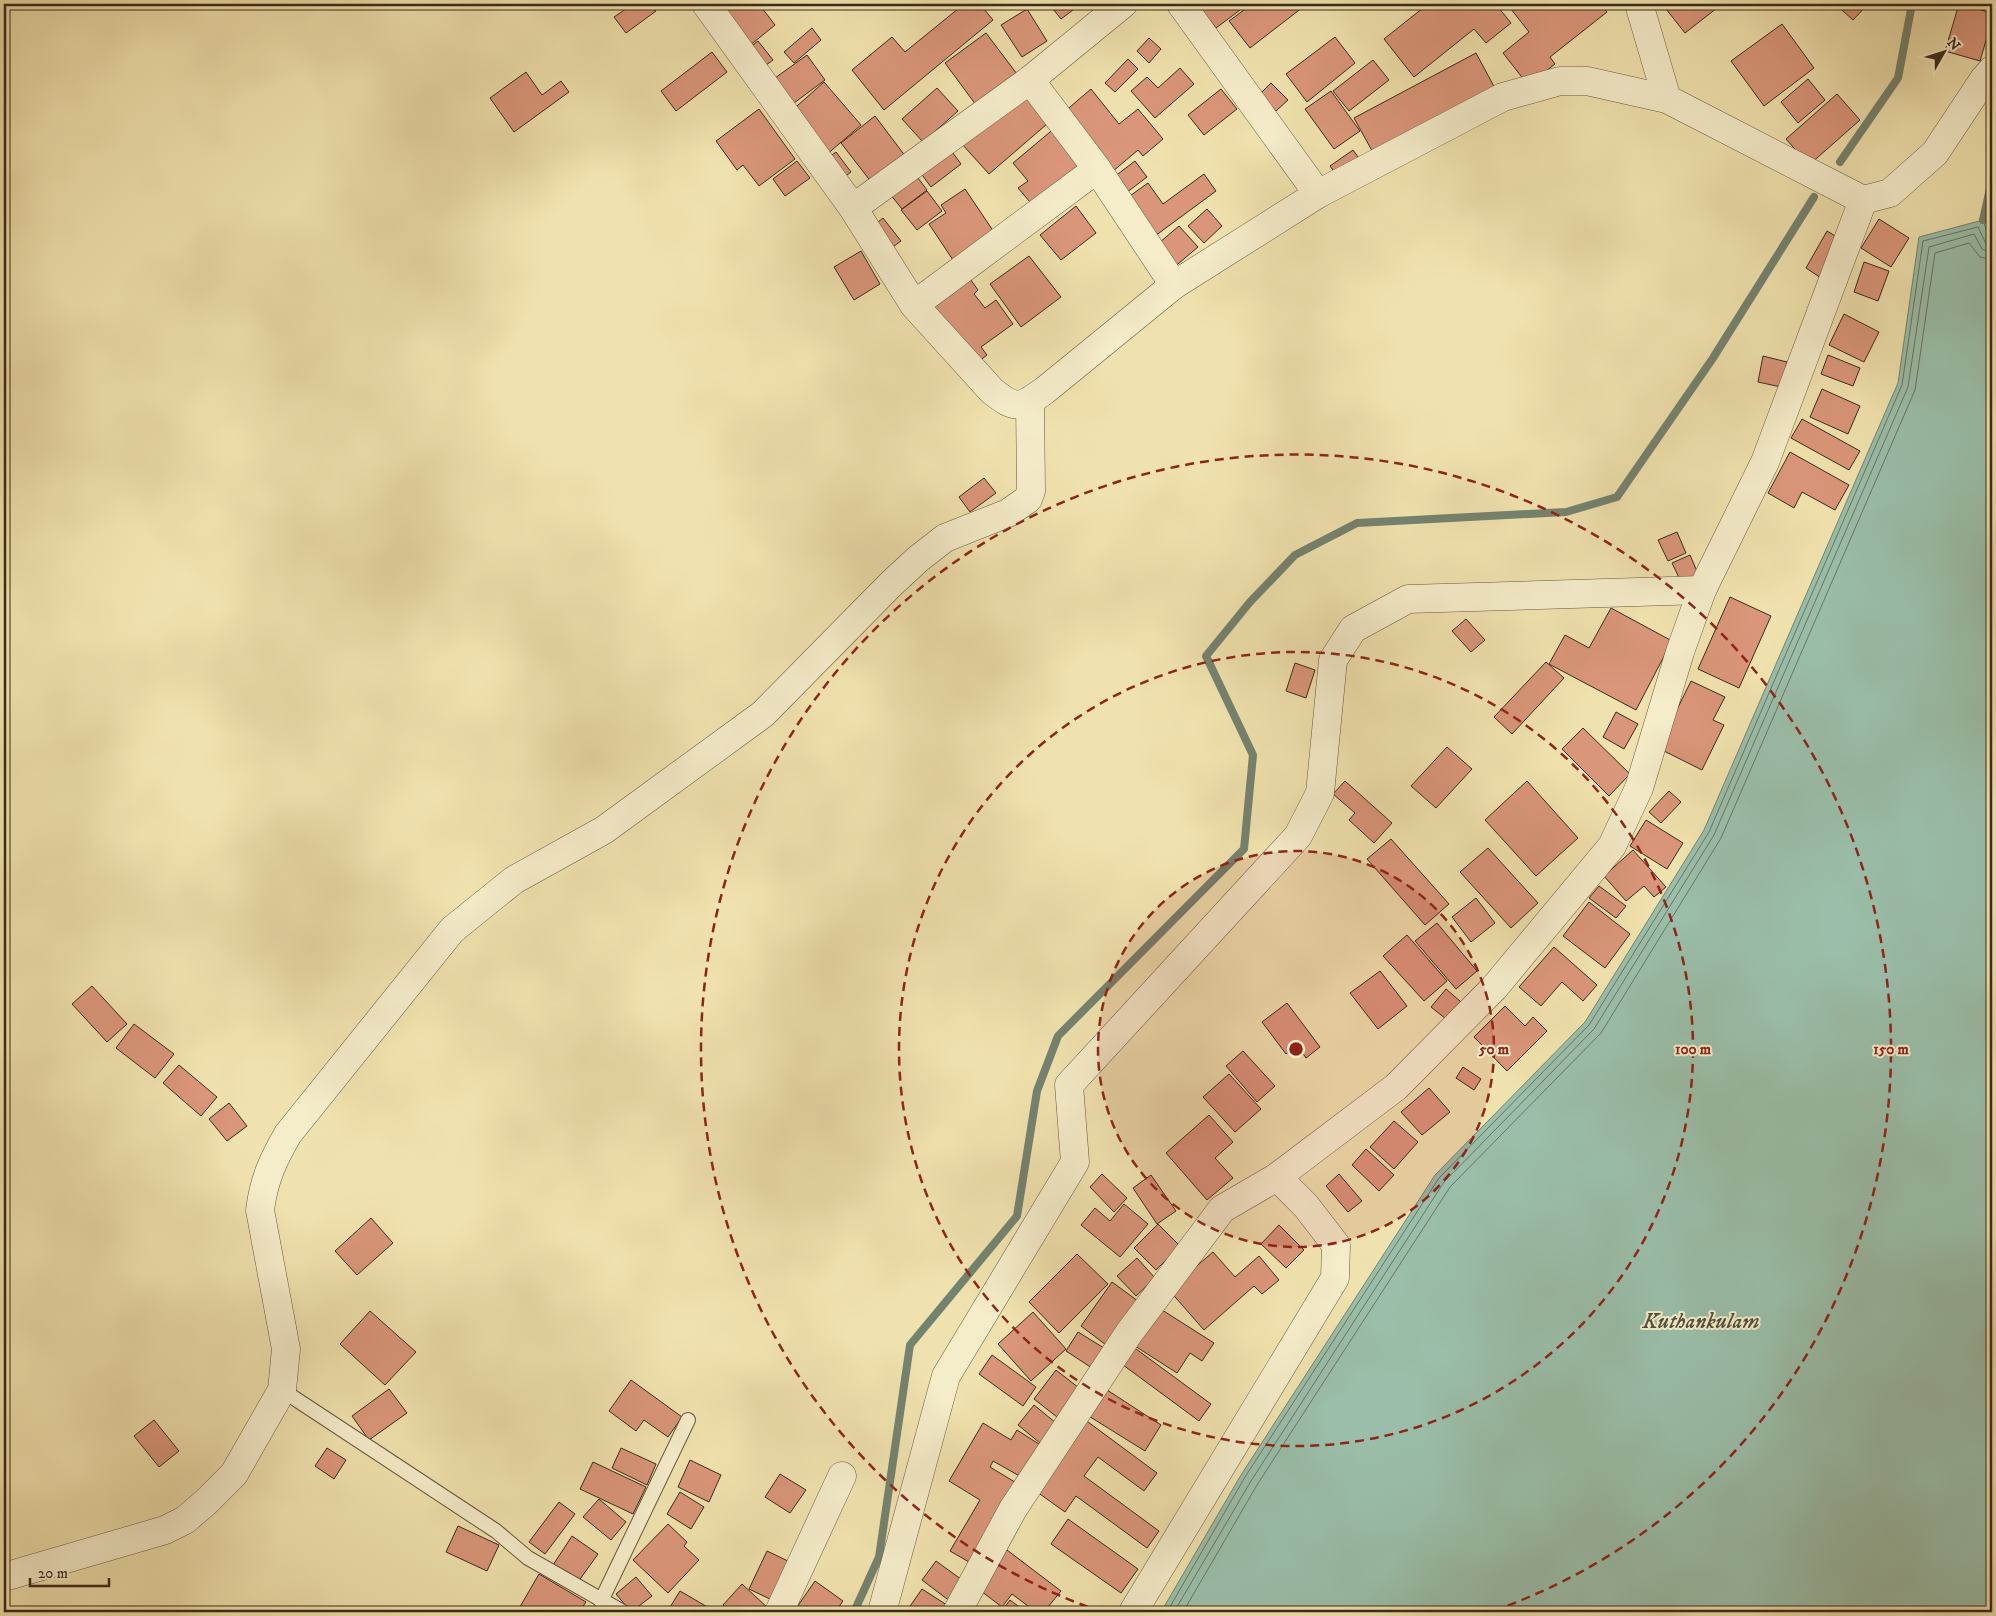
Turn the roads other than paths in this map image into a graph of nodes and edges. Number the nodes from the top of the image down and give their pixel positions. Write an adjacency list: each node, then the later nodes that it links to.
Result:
1 (1123, 4): 6 (street)
2 (1181, 4): 9 (street)
3 (1639, 4): 7 (street)
4 (716, 7): 11 (street)
5 (1992, 70): 10 (street)
6 (1030, 80): 8 (street); 11 (street)
7 (1667, 99): 9 (street); 10 (street)
8 (1096, 169): 12 (street); 13 (street)
9 (1318, 194): 12 (street)
10 (1863, 200): 15 (street)
11 (853, 208): 13 (street)
12 (1174, 285): 14 (street)
13 (914, 305): 14 (street)
14 (1030, 401): 17 (street)
15 (1702, 590): 16 (street); 24 (street)
16 (1277, 1178): 25 (street); 26 (street)
17 (282, 1390): 20 (street); 21 (lane)
18 (688, 1420): 21 (lane)
19 (842, 1476): 22 (street)
20 (4, 1576)
21 (601, 1601): 23 (lane)
22 (783, 1611)
23 (623, 1612)
24 (882, 1612)
25 (957, 1612)
26 (1133, 1612)

